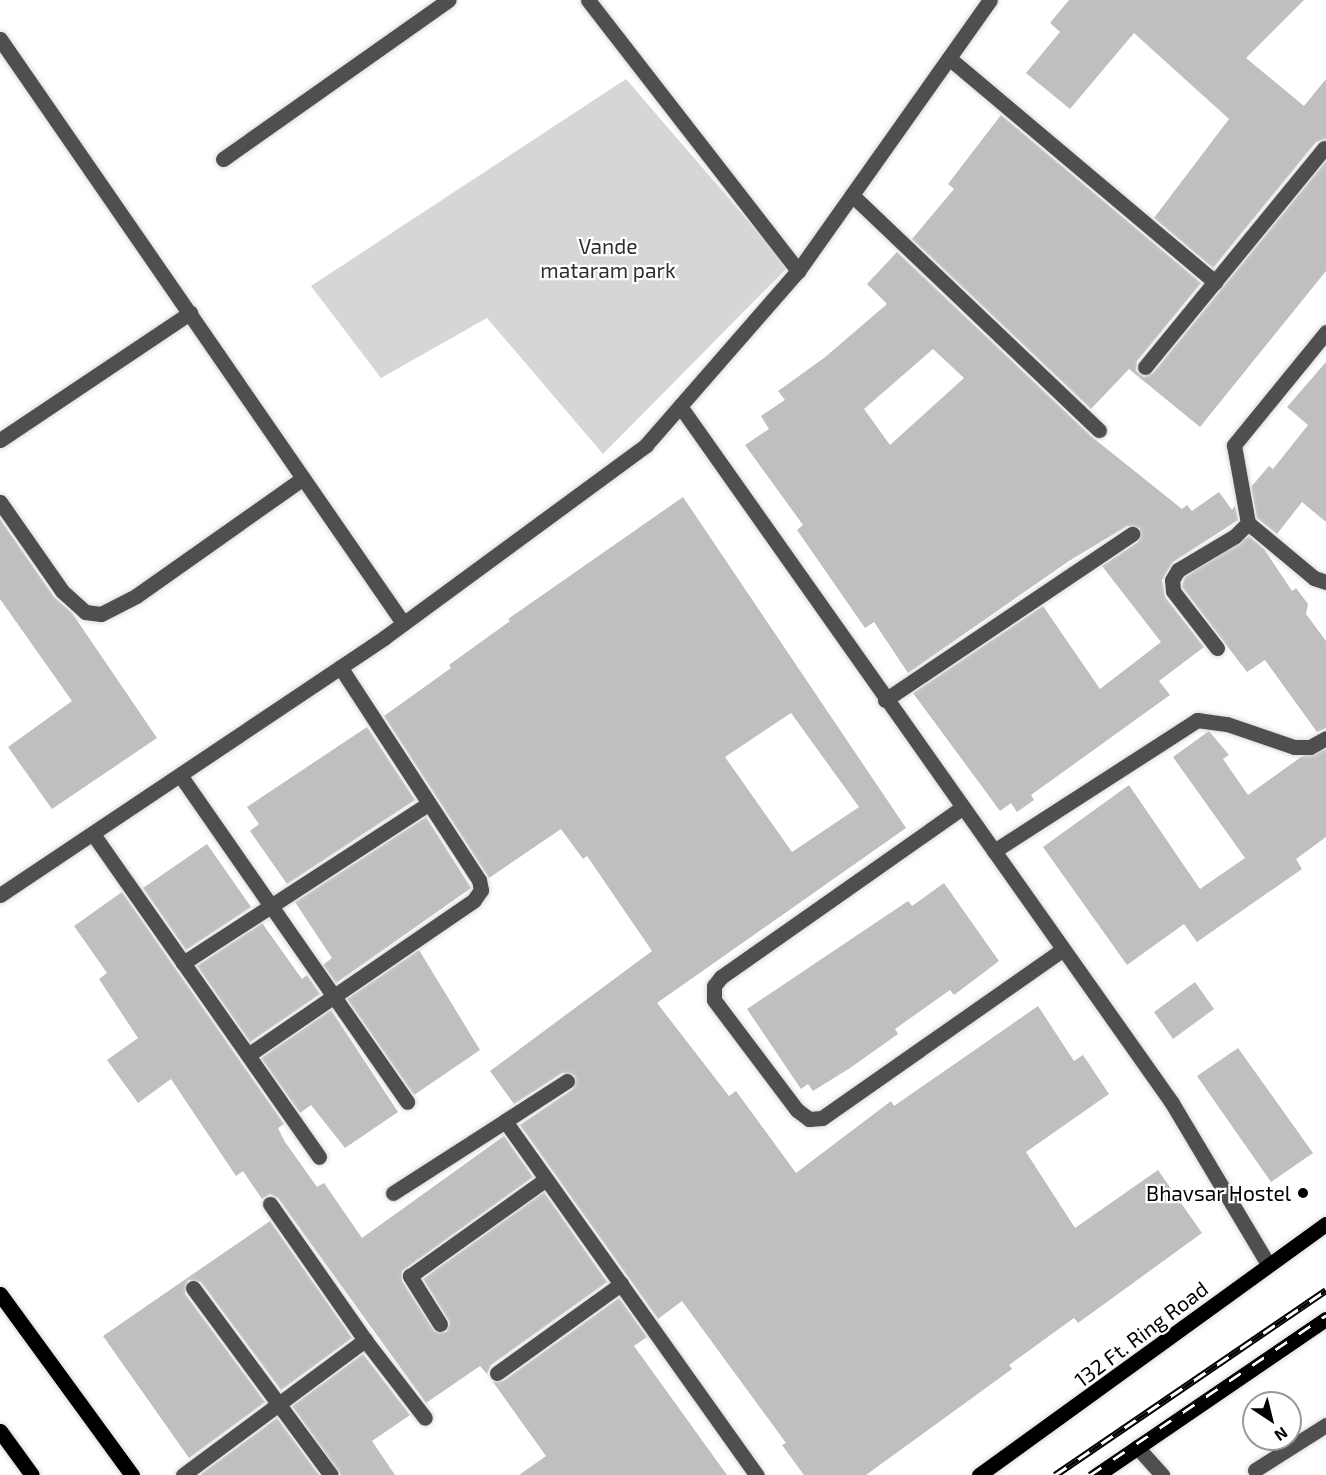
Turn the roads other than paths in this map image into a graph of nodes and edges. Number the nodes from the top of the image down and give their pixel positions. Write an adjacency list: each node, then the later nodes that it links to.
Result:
1 (448, 0): 7 (street)
2 (588, 0): 9 (street)
3 (990, 0): 5 (street)
4 (0, 39): 11 (street)
5 (949, 58): 8 (street); 10 (street)
6 (1324, 148): 10 (street)
7 (223, 159)
8 (852, 195): 9 (street); 15 (street)
9 (798, 271): 14 (street)
10 (1215, 282): 13 (street)
11 (190, 314): 16 (street); 17 (street)
12 (1326, 332): 19 (street)
13 (1145, 367)
14 (680, 406): 22 (street); 25 (street)
15 (1099, 430)
16 (0, 440)
17 (303, 478): 18 (street); 22 (street)
18 (0, 502)
19 (1248, 523): 21 (street); 23 (street)
20 (1132, 534): 25 (street)
21 (1326, 582)
22 (404, 623): 24 (street)
23 (1217, 648)
24 (340, 667): 27 (street); 28 (street)
25 (885, 700): 29 (street)
26 (1326, 738): 31 (street)
27 (180, 775): 30 (street); 33 (street)
28 (429, 803): 33 (street); 36 (street)
29 (963, 807): 31 (street); 34 (street)
30 (93, 834): 32 (street); 35 (street)
31 (994, 851): 34 (street)
32 (0, 895)
33 (271, 906): 35 (street); 36 (street)
34 (1063, 949): 46 (street)
35 (183, 963): 37 (street)
36 (334, 996): 37 (street); 39 (street)
37 (248, 1055): 41 (street)
38 (567, 1082): 40 (street)
39 (407, 1102)
40 (505, 1121): 42 (street); 43 (street)
41 (319, 1157)
42 (546, 1179): 47 (street); 51 (street)
43 (393, 1193)
44 (270, 1204): 52 (street)
45 (1326, 1224): 46 (main road, 132 Ft. Ring Road)
46 (1268, 1264): 65 (main road, 132 Ft. Ring Road)
47 (621, 1284): 53 (street); 64 (street)
48 (193, 1288): 54 (street)
49 (0, 1294): 61 (main road)
50 (1326, 1318): 58 (main road)
51 (440, 1324)
52 (366, 1340): 54 (street); 55 (street)
53 (497, 1373)
54 (279, 1404): 62 (street); 63 (street)
55 (424, 1418)
56 (1326, 1425): 59 (street)
57 (0, 1431): 60 (main road)
58 (1137, 1447): 66 (main road); 67 (street)
59 (1255, 1470)
60 (32, 1475)
61 (132, 1475)
62 (183, 1475)
63 (331, 1475)
64 (757, 1475)
65 (979, 1475)
66 (1097, 1475)
67 (1162, 1475)

